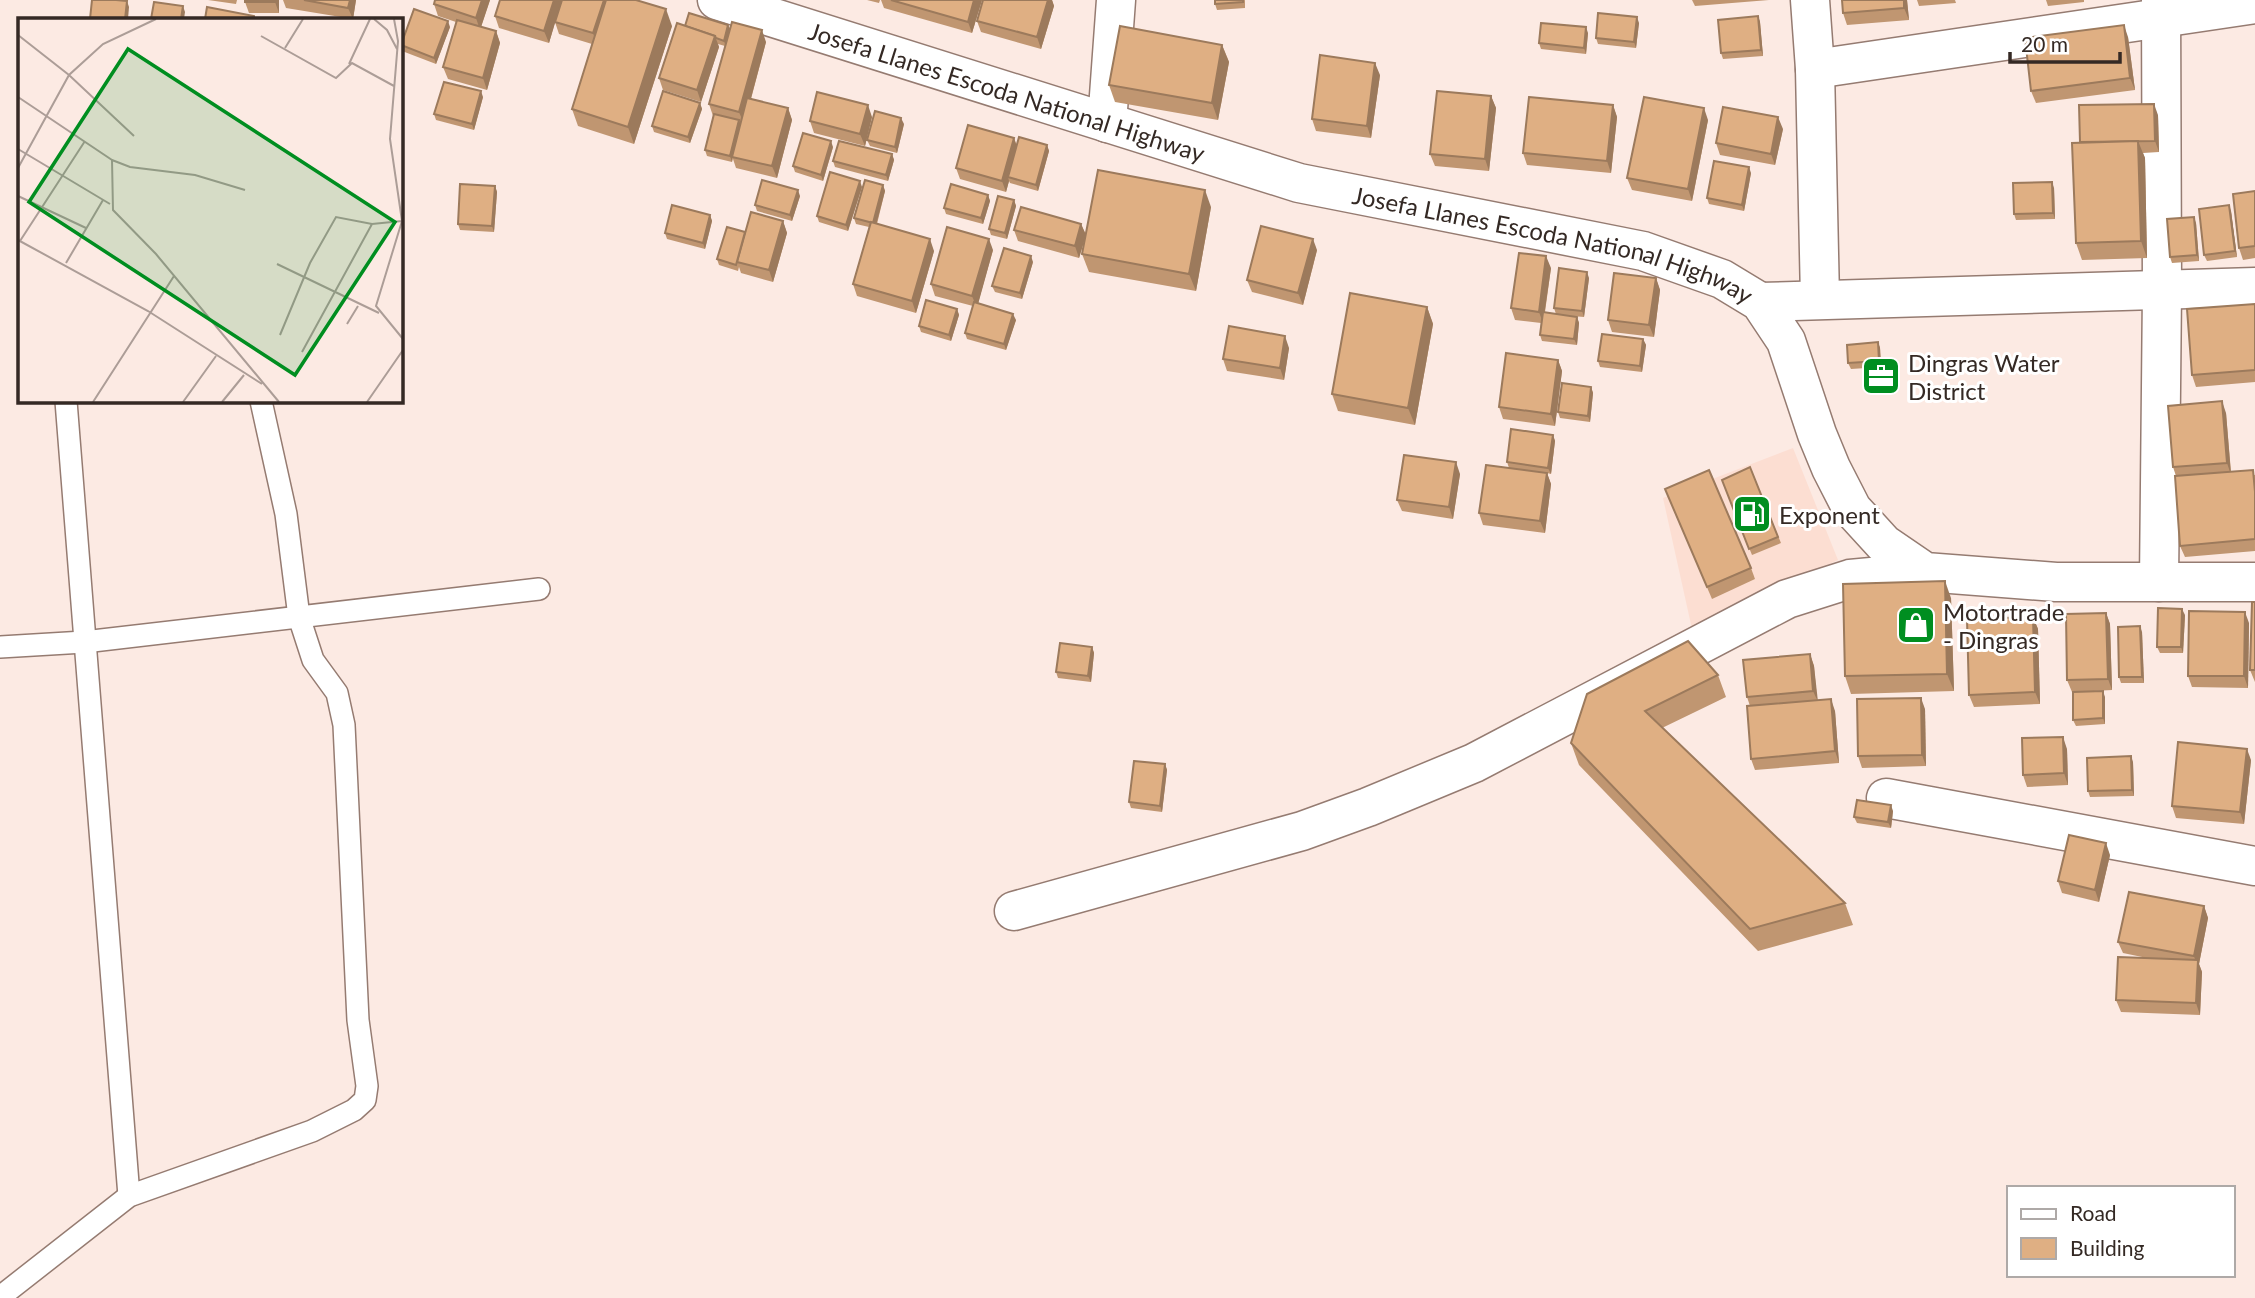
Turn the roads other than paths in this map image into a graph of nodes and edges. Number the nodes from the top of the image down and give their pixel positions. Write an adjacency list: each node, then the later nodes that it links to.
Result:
1 (717, 0): 7 (street, Josefa Llanes Escoda National Highway)
2 (1116, 0): 7 (street)
3 (1810, 0): 6 (street)
4 (2255, 4): 5 (street)
5 (2161, 9): 6 (street); 9 (street)
6 (1815, 69): 10 (street)
7 (1107, 122): 11 (street, Josefa Llanes Escoda National Highway)
8 (2255, 287): 9 (street)
9 (2162, 290): 10 (street); 15 (street)
10 (1820, 299): 11 (street)
11 (1760, 302): 14 (street, Josefa Llanes Escoda National Highway)
12 (66, 402): 19 (lane)
13 (261, 402): 18 (lane)
14 (1925, 572): 15 (street, Josefa Llanes Escoda National Highway); 23 (street)
15 (2159, 582): 16 (street, Josefa Llanes Escoda National Highway)
16 (2255, 582)
17 (539, 589): 18 (lane)
18 (299, 617): 19 (lane); 24 (lane)
19 (84, 642): 20 (lane); 24 (lane)
20 (0, 647)
21 (1886, 798): 22 (street)
22 (2255, 866)
23 (1014, 911)
24 (129, 1196): 25 (lane)
25 (0, 1297)

